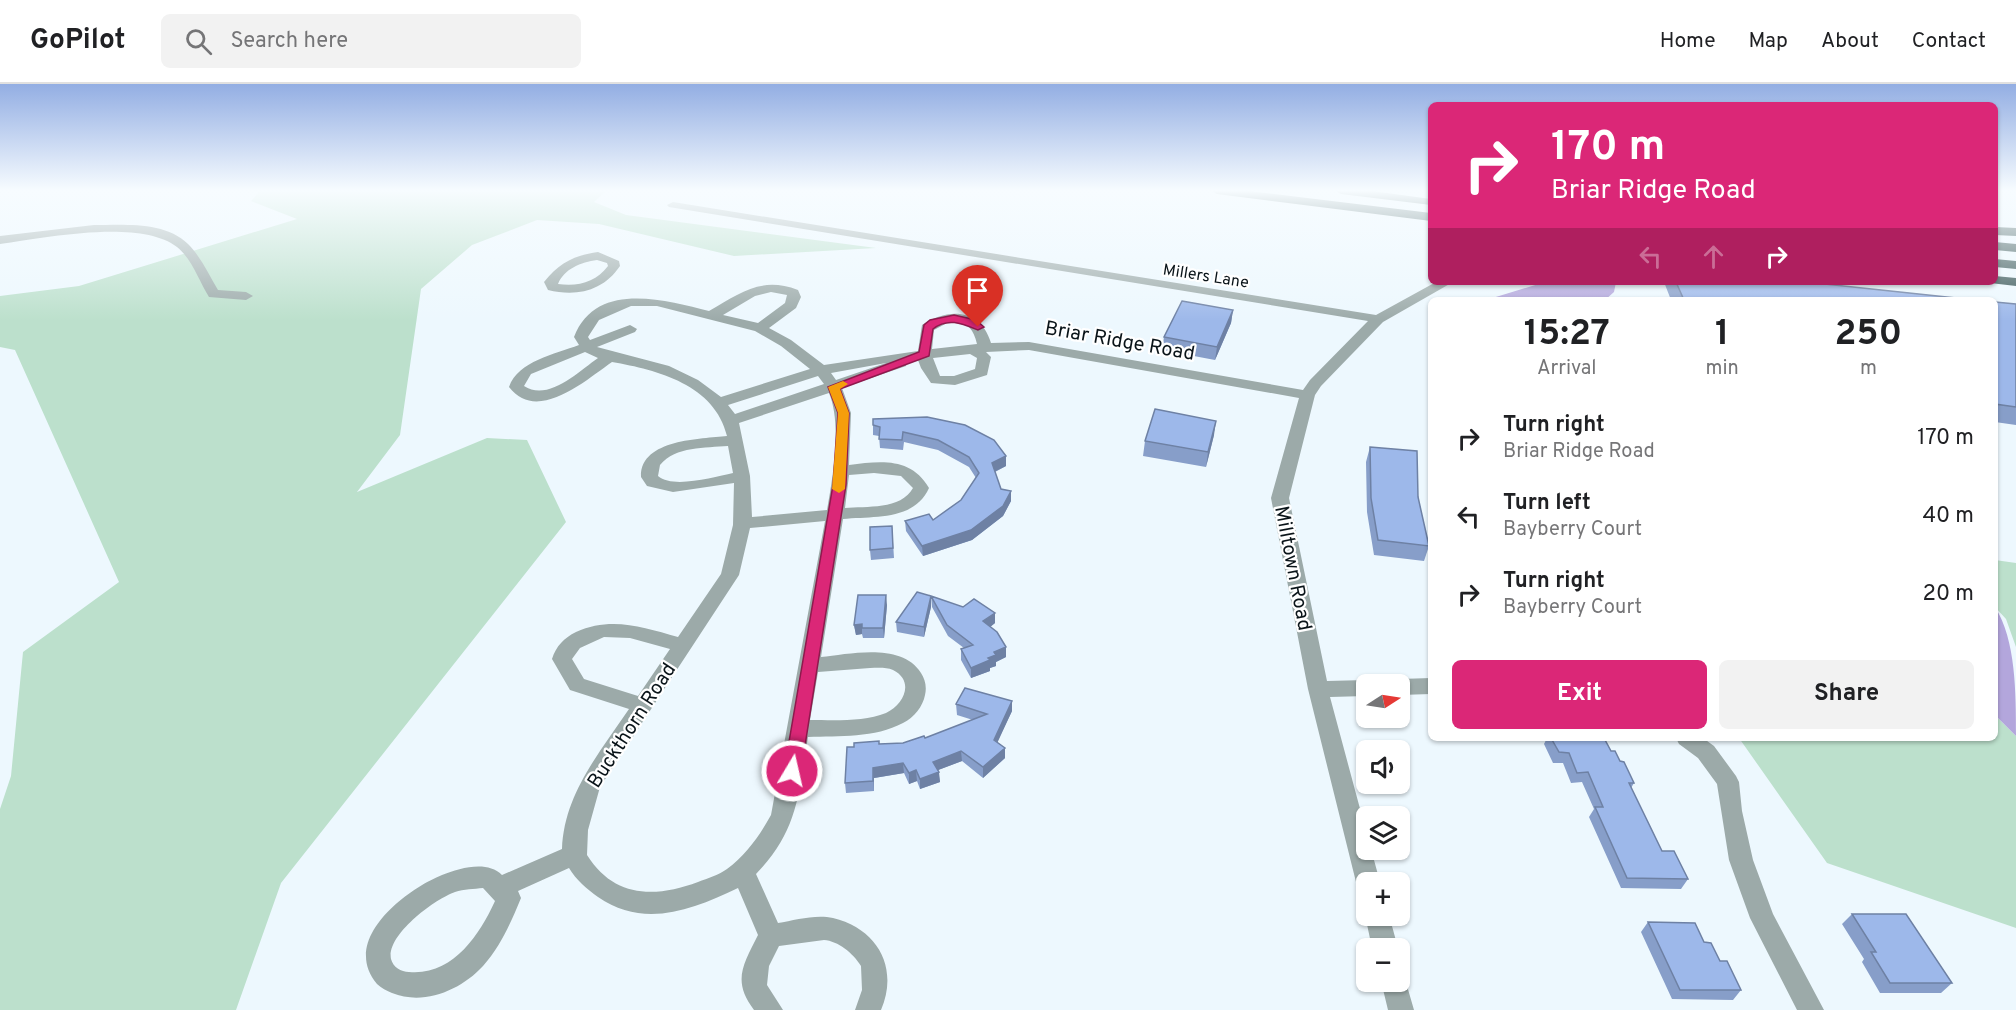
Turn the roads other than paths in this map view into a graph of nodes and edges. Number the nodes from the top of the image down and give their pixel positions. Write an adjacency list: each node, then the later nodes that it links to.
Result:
1 (54, 234): 4 (street)
2 (161, 234): 12 (street)
3 (847, 234): 14 (street, Millers Lane)
4 (0, 240)
5 (1998, 246): 6 (highway)
6 (2016, 248)
7 (1998, 263): 8 (highway)
8 (2016, 265)
9 (1998, 280): 10 (highway)
10 (2016, 282)
11 (1441, 285): 14 (street, Milltown Road)
12 (246, 296)
13 (711, 316): 15 (street); 15 (street); 17 (street)
14 (1378, 320): 23 (street, Milltown Road)
15 (760, 327): 21 (street)
16 (630, 329): 17 (street)
17 (587, 347): 20 (street, Buckthorn Road); 20 (street)
18 (978, 348): 19 (street, Briar Ridge Road); 19 (street); 19 (street); 23 (street, Briar Ridge Road)
19 (925, 354): 21 (street, Briar Ridge Road); 22 (street, Briar Ridge Road)
20 (611, 356): 24 (street, Buckthorn Road)
21 (821, 370): 22 (street); 24 (street, Briar Ridge Road)
22 (834, 387): 25 (street, Briar Ridge Road); 26 (street)
23 (1307, 394): 35 (street, Milltown Road)
24 (718, 403): 25 (street, Buckthorn Road)
25 (732, 430): 27 (street, Buckthorn Road); 27 (street, Briar Ridge Road)
26 (840, 471): 28 (street); 28 (street)
27 (742, 476): 29 (street, Buckthorn Road)
28 (835, 515): 29 (street); 31 (street)
29 (743, 523): 30 (street, Buckthorn Road)
30 (682, 646): 36 (street, Buckthorn Road); 36 (street)
31 (810, 665): 37 (street); 37 (street)
32 (1428, 686): 33 (street)
33 (1410, 687)
34 (1356, 688): 35 (street)
35 (1318, 689): 41 (street, Milltown Road)
36 (642, 705): 39 (street, Buckthorn Road)
37 (799, 729): 40 (street)
38 (1691, 741): 48 (street)
39 (574, 854): 40 (street); 42 (street)
40 (742, 870): 43 (street)
41 (1365, 872)
42 (500, 888): 42 (street)
43 (771, 936): 45 (street); 46 (street)
44 (1397, 992): 47 (street)
45 (770, 1010)
46 (868, 1010)
47 (1401, 1010)
48 (1811, 1010)

